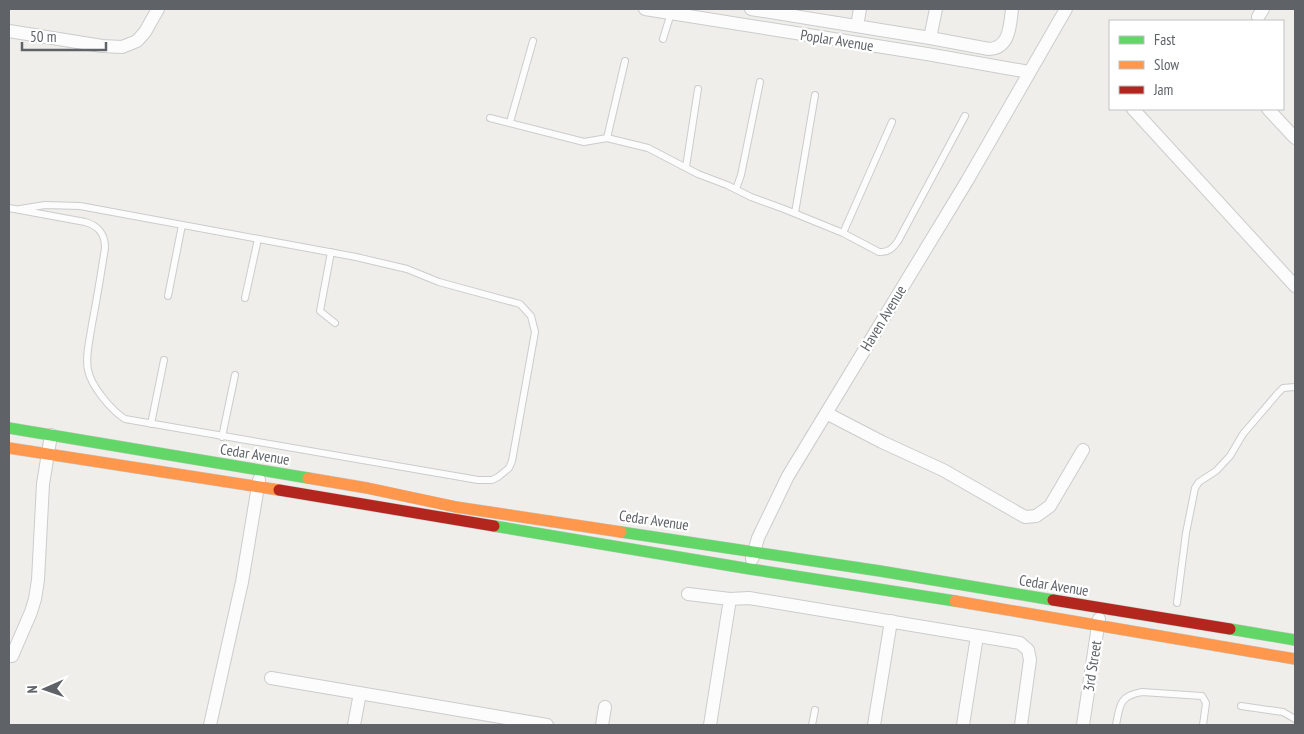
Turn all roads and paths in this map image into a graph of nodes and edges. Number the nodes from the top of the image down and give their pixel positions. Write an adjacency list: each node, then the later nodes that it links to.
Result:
1 (158, 9): 11 (street)
2 (645, 9): 9 (street, Poplar Avenue)
3 (751, 9): 8 (street)
4 (860, 9): 10 (street)
5 (936, 9): 12 (street)
6 (1012, 9): 12 (street)
7 (1066, 9): 16 (street, Haven Avenue)
8 (786, 12): 10 (street)
9 (671, 13): 13 (lane); 16 (street, Poplar Avenue)
10 (857, 26): 12 (street)
11 (9, 31)
12 (930, 38)
13 (663, 39)
14 (533, 41): 24 (lane)
15 (625, 61): 26 (lane)
16 (1029, 72): 44 (street, Haven Avenue)
17 (760, 82): 29 (lane)
18 (698, 90): 28 (lane)
19 (815, 95): 32 (lane)
20 (1134, 110): 37 (street)
21 (1269, 110): 27 (street)
22 (965, 116): 34 (lane)
23 (490, 118): 24 (lane)
24 (510, 122): 26 (lane)
25 (892, 122): 34 (lane)
26 (607, 138): 28 (lane)
27 (1295, 138)
28 (686, 167): 29 (lane)
29 (736, 189): 32 (lane)
30 (9, 208): 31 (lane)
31 (20, 209): 33 (lane); 45 (lane)
32 (795, 213): 34 (lane)
33 (182, 225): 35 (lane); 38 (lane)
34 (843, 233)
35 (258, 239): 36 (lane); 39 (lane)
36 (331, 252): 40 (lane); 48 (lane)
37 (1295, 286)
38 (168, 296)
39 (245, 298)
40 (335, 323)
41 (164, 360): 45 (lane)
42 (235, 375): 48 (lane)
43 (1295, 387): 60 (lane)
44 (826, 413): 50 (street); 56 (street, Haven Avenue)
45 (151, 424): 48 (lane)
46 (9, 428): 47 (main road, Cedar Avenue)
47 (52, 436): 51 (street); 52 (main road, Cedar Avenue)
48 (222, 437)
49 (9, 448): 51 (main road)
50 (1083, 450)
51 (48, 454): 53 (main road); 66 (street)
52 (260, 470): 53 (street); 54 (main road, Cedar Avenue)
53 (258, 487): 55 (main road); 75 (street)
54 (534, 518): 55 (main road); 56 (main road, Cedar Avenue)
55 (532, 532): 57 (main road)
56 (753, 551): 57 (street, Haven Avenue); 61 (main road, Cedar Avenue)
57 (750, 569): 63 (main road)
58 (688, 594): 59 (street)
59 (730, 599): 62 (street); 79 (street)
60 (1177, 603)
61 (1100, 608): 63 (street, 3rd Street); 65 (main road, Cedar Avenue)
62 (891, 621): 64 (street); 81 (street)
63 (1098, 626): 67 (main road); 84 (street, 3rd Street)
64 (977, 636): 82 (street); 83 (street)
65 (1295, 640)
66 (12, 656)
67 (1295, 659)
68 (271, 678): 69 (street)
69 (360, 693): 74 (street); 76 (street)
70 (1241, 706): 73 (lane)
71 (605, 707): 78 (street)
72 (815, 710): 80 (lane)
73 (1295, 719)
74 (478, 720): 77 (street)
75 (210, 725)
76 (354, 725)
77 (547, 725)
78 (602, 725)
79 (710, 725)
80 (812, 725)
81 (874, 725)
82 (963, 725)
83 (1021, 725)
84 (1083, 725)
85 (1116, 725): 86 (lane)
86 (1204, 725)

